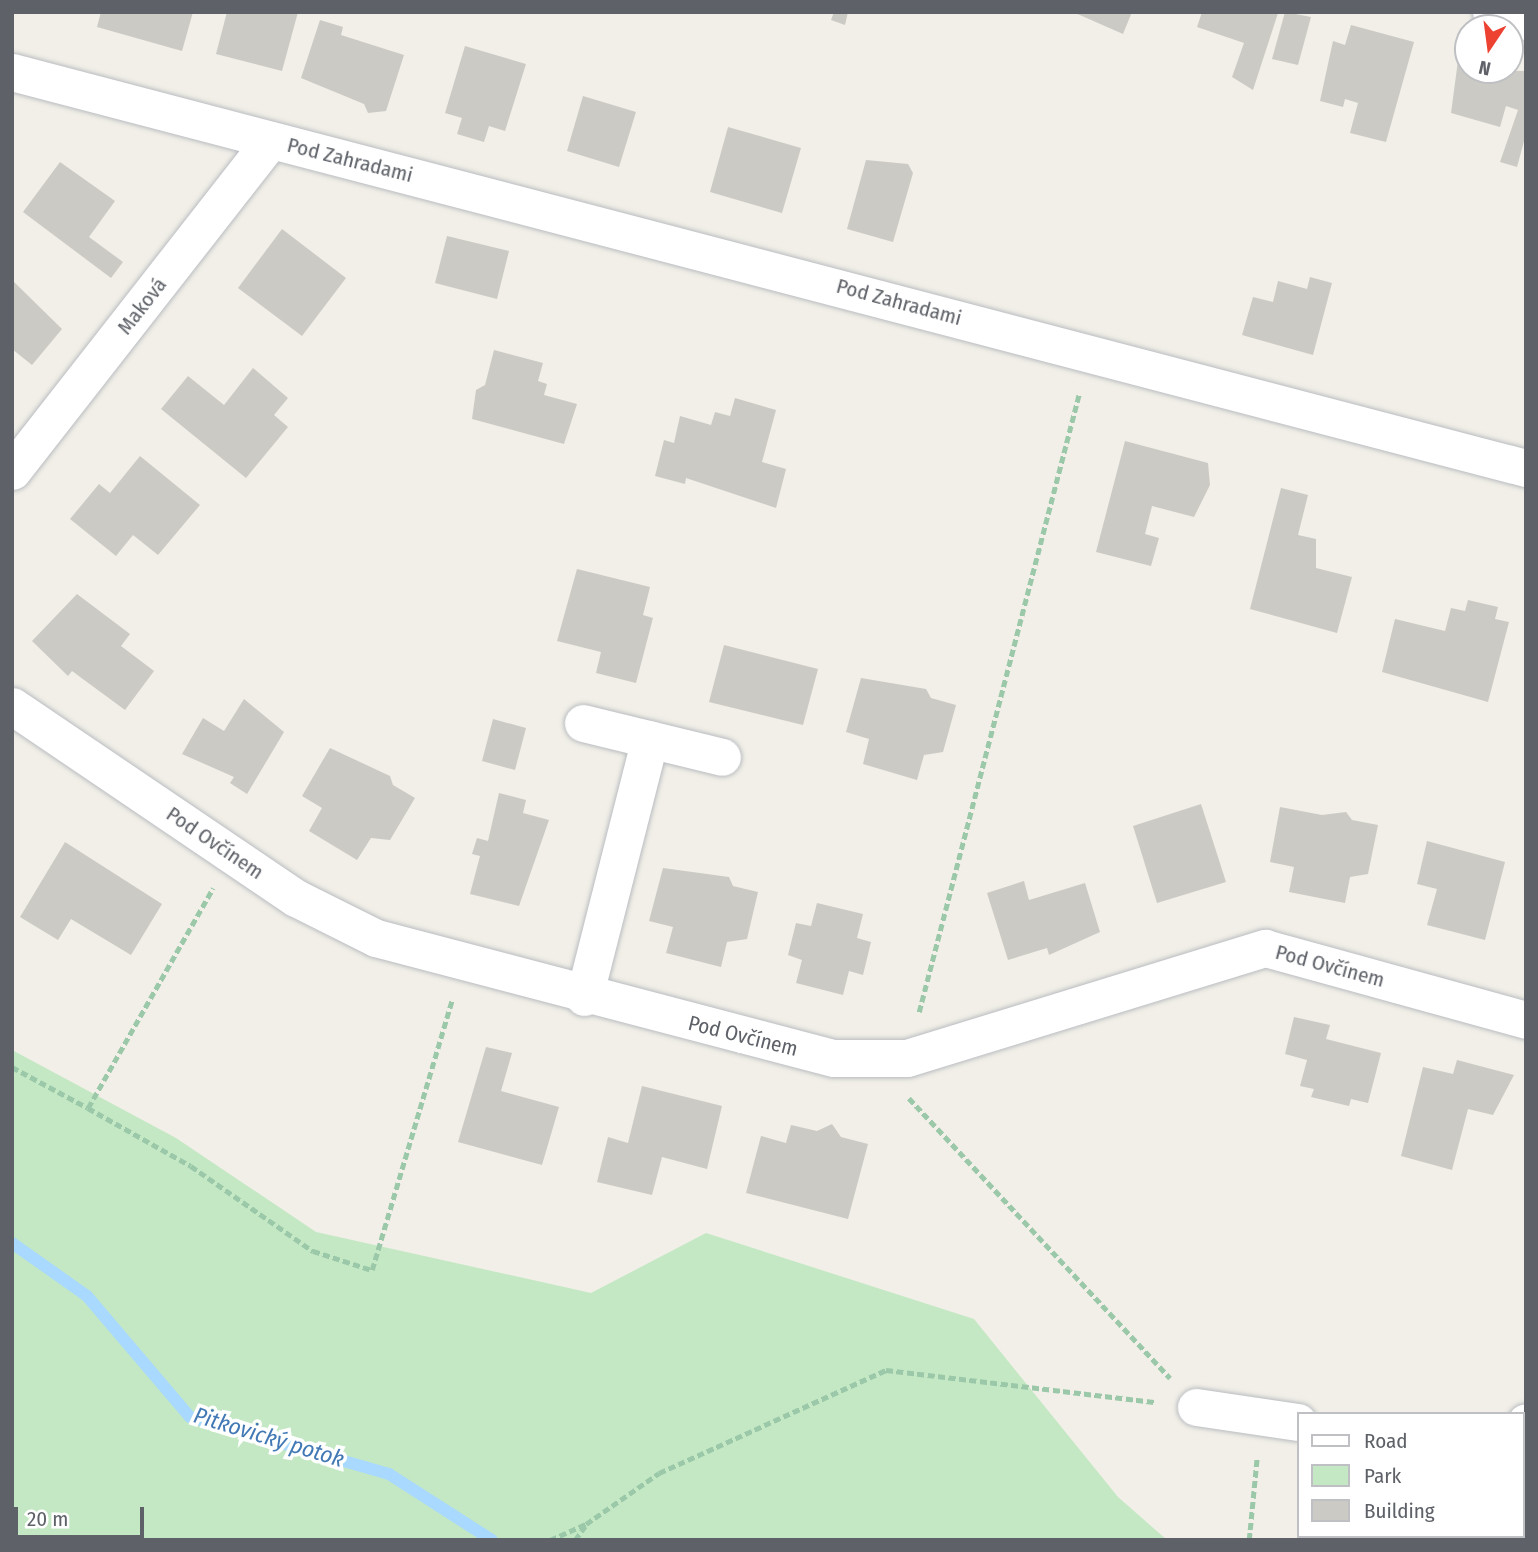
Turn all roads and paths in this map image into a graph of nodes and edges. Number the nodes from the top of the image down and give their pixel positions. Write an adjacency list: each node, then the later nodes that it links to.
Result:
1 (1492, 12): 2 (street)
2 (1526, 21)
3 (12, 72): 4 (street, Pod Zahradami)
4 (271, 141): 5 (street, Pod Zahradami); 7 (street, Maková)
5 (1090, 352): 6 (street, Pod Zahradami); 16 (path)
6 (1526, 468)
7 (12, 471)
8 (12, 706): 12 (street, Pod Ovčínem)
9 (583, 723): 10 (street)
10 (650, 739): 11 (street); 14 (street)
11 (722, 757)
12 (232, 854): 13 (street, Pod Ovčínem); 18 (path)
13 (463, 963): 14 (street, Pod Ovčínem); 18 (path)
14 (584, 997): 16 (street, Pod Ovčínem)
15 (1526, 1020): 16 (street, Pod Ovčínem)
16 (908, 1058): 19 (path)
17 (12, 1067): 18 (path)
18 (88, 1108)
19 (1196, 1407): 20 (street); 22 (path)
20 (1296, 1422)
21 (1248, 1449): 25 (path)
22 (586, 1524): 23 (path); 24 (path)
23 (550, 1540)
24 (575, 1540)
25 (1249, 1540)

